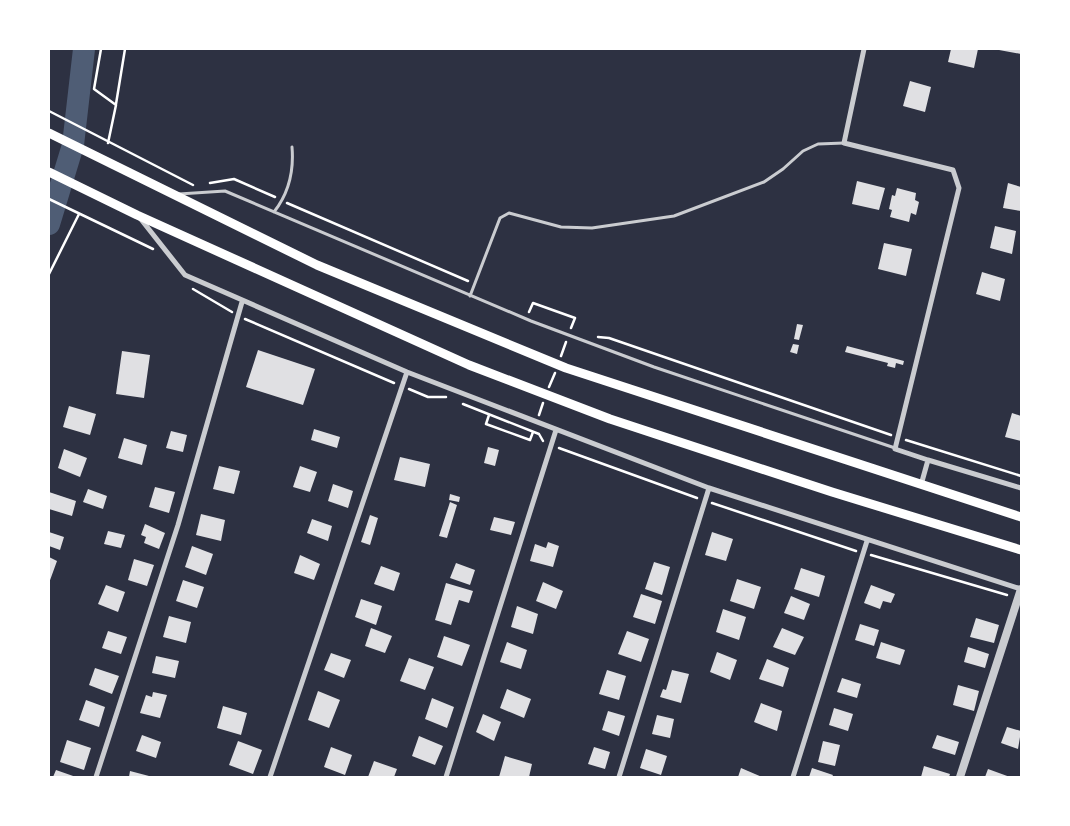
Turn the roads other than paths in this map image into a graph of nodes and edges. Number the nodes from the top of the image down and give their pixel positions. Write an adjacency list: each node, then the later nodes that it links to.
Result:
1 (864, 49): 3 (street)
2 (49, 133): 6 (main road)
3 (844, 143): 9 (lane); 13 (street)
4 (292, 147): 7 (lane)
5 (50, 173): 8 (main road)
6 (171, 194): 7 (lane); 15 (main road)
7 (274, 212): 9 (lane)
8 (137, 215): 10 (street); 20 (main road)
9 (470, 296): 13 (lane)
10 (242, 302): 11 (street); 22 (street)
11 (407, 372): 12 (street); 23 (street)
12 (556, 430): 16 (street); 24 (street)
13 (895, 449): 14 (street)
14 (928, 460): 15 (street); 17 (street)
15 (921, 485): 18 (main road)
16 (709, 488): 19 (street); 25 (street)
17 (1021, 488)
18 (1021, 517)
19 (867, 541): 21 (street); 26 (street)
20 (1021, 550)
21 (1020, 592): 27 (street)
22 (96, 777)
23 (270, 777)
24 (446, 777)
25 (620, 777)
26 (794, 777)
27 (960, 777)

